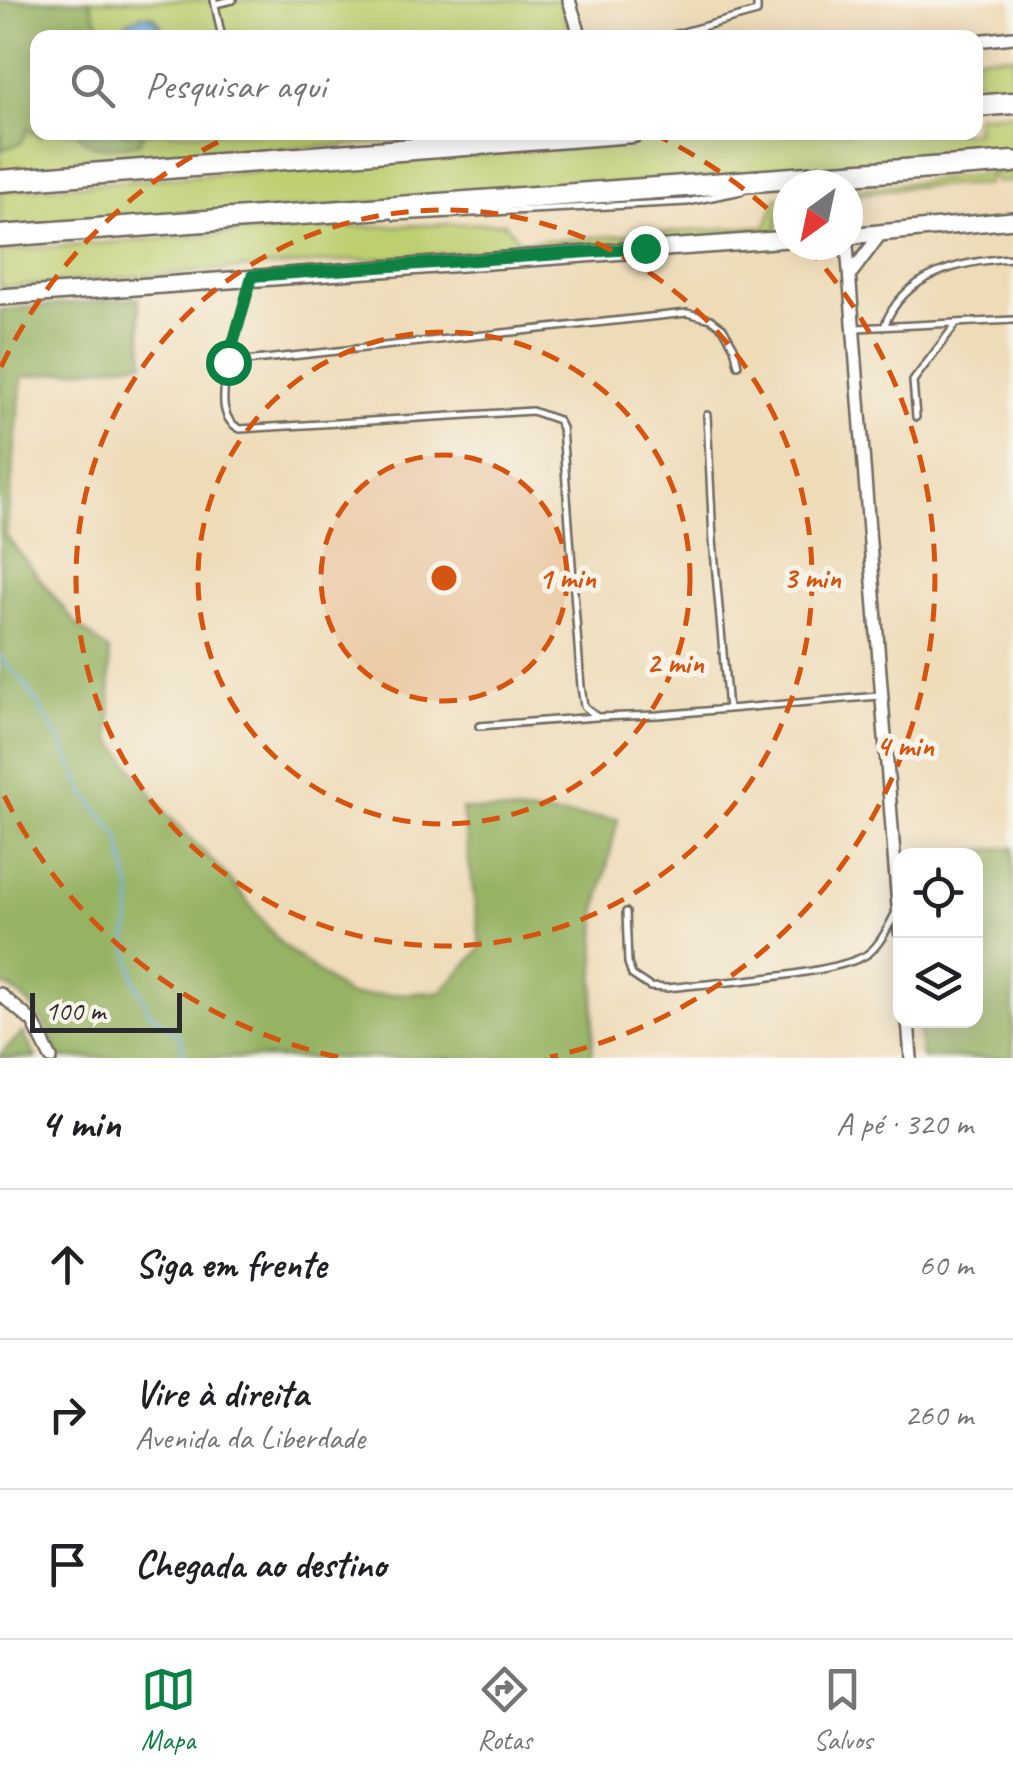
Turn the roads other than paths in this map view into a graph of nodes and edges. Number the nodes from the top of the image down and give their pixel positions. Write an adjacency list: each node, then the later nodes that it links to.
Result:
1 (234, 0): 4 (lane)
2 (570, 0): 6 (street)
3 (758, 0): 7 (lane)
4 (214, 2): 5 (lane)
5 (220, 30)
6 (579, 30)
7 (696, 30)
8 (1013, 37): 9 (street)
9 (983, 40)
10 (1013, 103): 11 (highway)
11 (983, 105)
12 (530, 140): 16 (highway)
13 (1013, 162): 14 (highway)
14 (863, 173)
15 (773, 179): 18 (highway)
16 (0, 181)
17 (773, 186): 19 (lane)
18 (282, 215): 20 (lane); 24 (highway)
19 (385, 218)
20 (350, 219)
21 (1013, 220): 22 (street)
22 (882, 232): 23 (street); 28 (street)
23 (863, 234)
24 (0, 236)
25 (773, 241): 29 (street)
26 (1013, 258): 33 (lane)
27 (848, 260): 28 (street)
28 (850, 275): 34 (street)
29 (252, 276): 30 (street); 35 (lane)
30 (0, 296)
31 (1013, 320): 32 (lane)
32 (956, 324): 33 (lane); 38 (lane)
33 (884, 327): 34 (lane)
34 (854, 328): 39 (street)
35 (228, 362): 36 (lane); 41 (lane)
36 (738, 365)
37 (707, 415): 40 (lane)
38 (916, 417)
39 (882, 696): 40 (lane); 43 (street)
40 (728, 709): 41 (lane)
41 (597, 717): 42 (lane)
42 (479, 726)
43 (894, 848)
44 (626, 912): 45 (lane)
45 (893, 916)
46 (0, 994): 48 (street)
47 (909, 1028): 49 (street)
48 (51, 1058)
49 (911, 1058)

